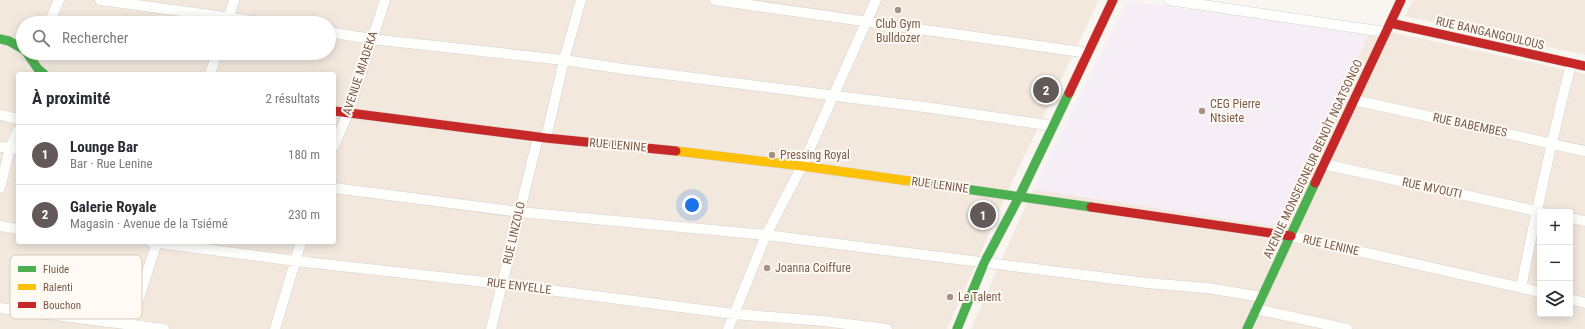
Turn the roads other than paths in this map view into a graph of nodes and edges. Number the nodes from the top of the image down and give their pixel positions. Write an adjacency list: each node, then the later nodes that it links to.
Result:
1 (59, 0): 11 (street)
2 (100, 0): 12 (street)
3 (234, 0): 13 (street)
4 (384, 0): 18 (street, AVENUE MIADEKA)
5 (581, 0): 23 (street, RUE LINZOLO)
6 (715, 0): 14 (street)
7 (876, 0): 14 (street)
8 (1113, 0): 20 (street)
9 (1168, 0): 15 (street)
10 (1401, 0): 15 (street, AVENUE MONSEIGNEUR BENOÎT NGATSONGO)
11 (53, 16)
12 (202, 16)
13 (229, 16)
14 (867, 21): 20 (street); 28 (street)
15 (1388, 27): 24 (street, RUE BANGANGOULOUS); 29 (street, AVENUE MONSEIGNEUR BENOÎT NGATSONGO)
16 (336, 33): 18 (street)
17 (0, 39): 19 (street)
18 (371, 39): 23 (street); 31 (street, AVENUE MIADEKA)
19 (16, 44)
20 (1088, 54): 34 (street)
21 (36, 60): 26 (street)
22 (215, 60): 27 (street)
23 (564, 60): 28 (street); 36 (street, RUE LINZOLO)
24 (1571, 64): 25 (street, RUE BANGANGOULOUS); 38 (street)
25 (1585, 66)
26 (42, 72)
27 (211, 72)
28 (834, 95): 34 (street); 42 (street)
29 (1354, 100): 38 (street, RUE BABEMBES); 41 (street, AVENUE MONSEIGNEUR BENOÎT NGATSONGO)
30 (336, 111): 31 (street, RUE LENINE)
31 (348, 113): 36 (street, RUE LENINE); 37 (street, AVENUE MIADEKA)
32 (0, 115): 33 (street)
33 (16, 119)
34 (1053, 126): 45 (street)
35 (16, 135): 39 (street)
36 (542, 138): 42 (street, RUE LENINE); 48 (street, RUE LINZOLO)
37 (336, 141)
38 (1551, 143): 40 (street, RUE BABEMBES); 46 (street)
39 (9, 148): 43 (street)
40 (1585, 151)
41 (1323, 164): 47 (street, RUE MVOUTI); 55 (street, AVENUE MONSEIGNEUR BENOÎT NGATSONGO)
42 (802, 166): 45 (street, RUE LENINE); 54 (street)
43 (0, 188)
44 (336, 188): 48 (street)
45 (1019, 197): 55 (street, RUE LENINE); 60 (street)
46 (1540, 209)
47 (1537, 211)
48 (519, 212): 54 (street); 61 (street, RUE LINZOLO)
49 (1573, 219): 50 (street)
50 (1585, 221)
51 (1537, 224): 63 (street)
52 (0, 226): 53 (street)
53 (16, 229)
54 (766, 235): 60 (street); 71 (street)
55 (1291, 236): 63 (street, RUE LENINE); 65 (street, AVENUE MONSEIGNEUR BENOÎT NGATSONGO)
56 (154, 244): 62 (street)
57 (171, 244): 59 (street, RUE ENYELLE)
58 (300, 244): 59 (street)
59 (296, 260): 61 (street, RUE ENYELLE); 75 (street)
60 (984, 263): 65 (street); 79 (street)
61 (503, 284): 71 (street, RUE ENYELLE); 76 (street, RUE LINZOLO)
62 (142, 286)
63 (1521, 288): 64 (street, RUE LENINE)
64 (1537, 291)
65 (1262, 297): 70 (street, AVENUE MONSEIGNEUR BENOÎT NGATSONGO)
66 (1573, 300): 67 (street)
67 (1585, 303)
68 (0, 308): 69 (street)
69 (10, 309)
70 (1256, 309): 80 (street, AVENUE MONSEIGNEUR BENOÎT NGATSONGO); 81 (street)
71 (734, 314): 77 (street); 78 (street, RUE ENYELLE)
72 (75, 319): 73 (street)
73 (130, 327): 74 (street)
74 (164, 329)
75 (275, 329)
76 (491, 329)
77 (728, 329)
78 (887, 329)
79 (957, 329)
80 (1247, 329)
81 (1346, 329)

